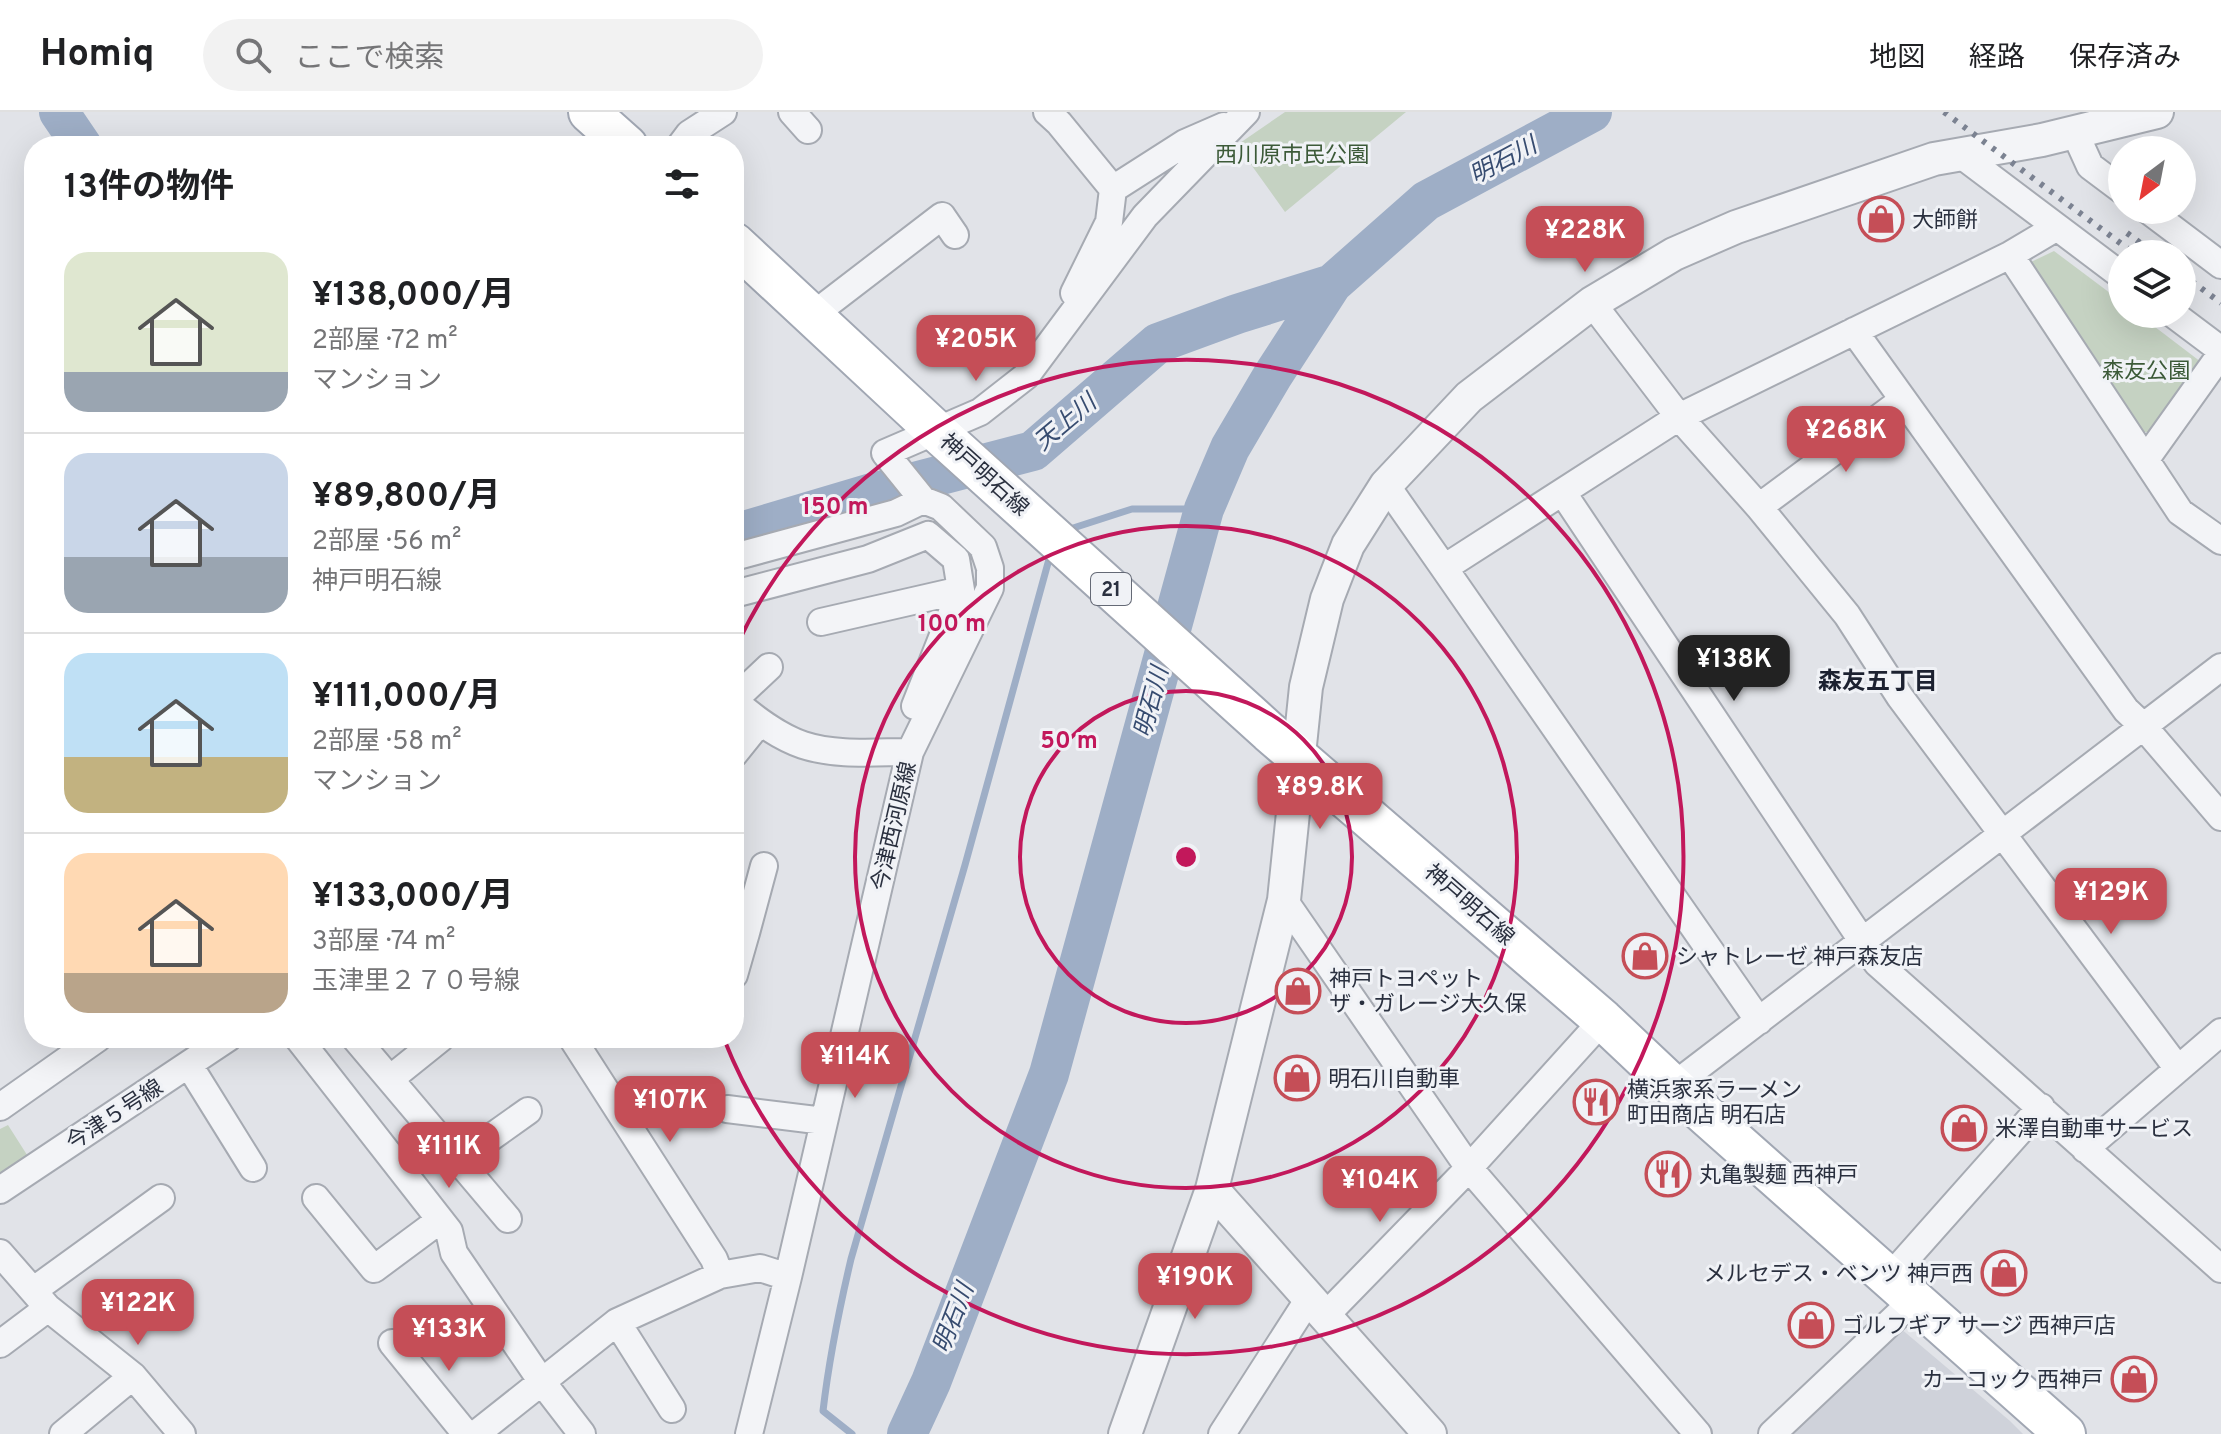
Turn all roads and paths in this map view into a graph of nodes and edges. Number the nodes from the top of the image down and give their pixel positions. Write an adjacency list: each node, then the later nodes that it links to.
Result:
1 (589, 112): 7 (main road)
2 (723, 112): 8 (street)
3 (1047, 112): 11 (street)
4 (2157, 112): 6 (street)
5 (1240, 116): 11 (street); 21 (street)
6 (2075, 133): 9 (street); 10 (street)
7 (616, 136)
8 (688, 136)
9 (1960, 154): 13 (street); 19 (street)
10 (2108, 180)
11 (1113, 189): 21 (street, 今津西河原線)
12 (2167, 224): 18 (street)
13 (2057, 227): 16 (street); 17 (street)
14 (955, 235): 20 (street)
15 (744, 252): 20 (main road, 神戸明石線 / 21)
16 (2010, 255): 23 (street); 28 (street)
17 (2108, 265)
18 (2221, 265)
19 (1592, 303): 26 (street); 29 (street)
20 (813, 315): 27 (main road, 神戸明石線 / 21)
21 (1071, 316): 27 (street, 今津西河原線)
22 (2191, 328): 24 (street)
23 (1854, 331): 25 (street); 26 (street)
24 (2221, 352): 28 (street)
25 (1903, 400): 32 (street); 44 (street)
26 (1679, 417): 30 (street); 32 (street)
27 (944, 438): 31 (street, 今津西河原線); 46 (main road, 神戸明石線 / 21)
28 (2146, 459): 33 (street)
29 (1386, 485): 35 (street); 46 (street)
30 (1563, 493): 35 (street); 53 (street)
31 (923, 500): 34 (street); 47 (street, 今津西河原線)
32 (1759, 507): 49 (street)
33 (2221, 541)
34 (744, 554)
35 (1444, 568): 55 (street)
36 (961, 590): 37 (street); 38 (street); 47 (street)
37 (744, 591)
38 (821, 622)
39 (769, 667): 41 (street)
40 (2221, 667): 44 (street)
41 (744, 691)
42 (744, 709): 43 (street)
43 (759, 723): 45 (street); 47 (street)
44 (2144, 727): 48 (street); 49 (street)
45 (744, 742)
46 (1284, 744): 51 (street); 54 (main road, 神戸明石線 / 21)
47 (903, 752): 71 (street, 今津西河原線)
48 (2221, 817)
49 (2005, 834): 53 (street); 64 (street)
50 (764, 866): 52 (street)
51 (1284, 900): 75 (street); 76 (street)
52 (744, 918)
53 (1864, 941): 55 (street); 68 (street)
54 (1603, 1020): 66 (main road, 神戸明石線 / 21); 75 (street)
55 (1759, 1021): 66 (street)
56 (2221, 1032): 64 (street)
57 (84, 1048): 67 (street)
58 (214, 1048): 63 (street, 今津５号線)
59 (306, 1048): 81 (street)
60 (364, 1048): 65 (street)
61 (429, 1048): 65 (street)
62 (578, 1048): 84 (street)
63 (189, 1065): 74 (street); 77 (street, 今津５号線)
64 (2178, 1069): 72 (street)
65 (390, 1079): 73 (street)
66 (1673, 1086): 86 (main road, 神戸明石線 / 21)
67 (0, 1107)
68 (2041, 1107): 72 (street); 86 (street)
69 (727, 1109): 71 (street)
70 (528, 1111): 73 (street)
71 (824, 1121): 85 (street, 今津西河原線)
72 (2085, 1149): 83 (street)
73 (459, 1160): 80 (street)
74 (253, 1168)
75 (1469, 1168): 88 (street); 104 (street)
76 (1212, 1189): 88 (street); 102 (street)
77 (0, 1190)
78 (161, 1198): 87 (street)
79 (316, 1198): 81 (street)
80 (508, 1219)
81 (440, 1220): 93 (street)
82 (0, 1253): 87 (street)
83 (2221, 1269)
84 (720, 1275): 85 (street); 89 (street)
85 (788, 1277): 101 (street, 今津西河原線)
86 (1902, 1289): 105 (street); 106 (main road, 神戸明石線 / 21)
87 (41, 1299): 91 (street); 92 (street)
88 (1318, 1306): 95 (street); 103 (street)
89 (617, 1322): 93 (street); 94 (street)
90 (392, 1343): 98 (street)
91 (0, 1344)
92 (133, 1376): 96 (street); 97 (street)
93 (542, 1382): 99 (street); 100 (street)
94 (672, 1409)
95 (1421, 1431)
96 (63, 1434)
97 (182, 1434)
98 (466, 1434)
99 (476, 1434)
100 (582, 1434)
101 (749, 1434)
102 (1125, 1434)
103 (1222, 1434)
104 (1698, 1434)
105 (1772, 1434)
106 (2065, 1434)

